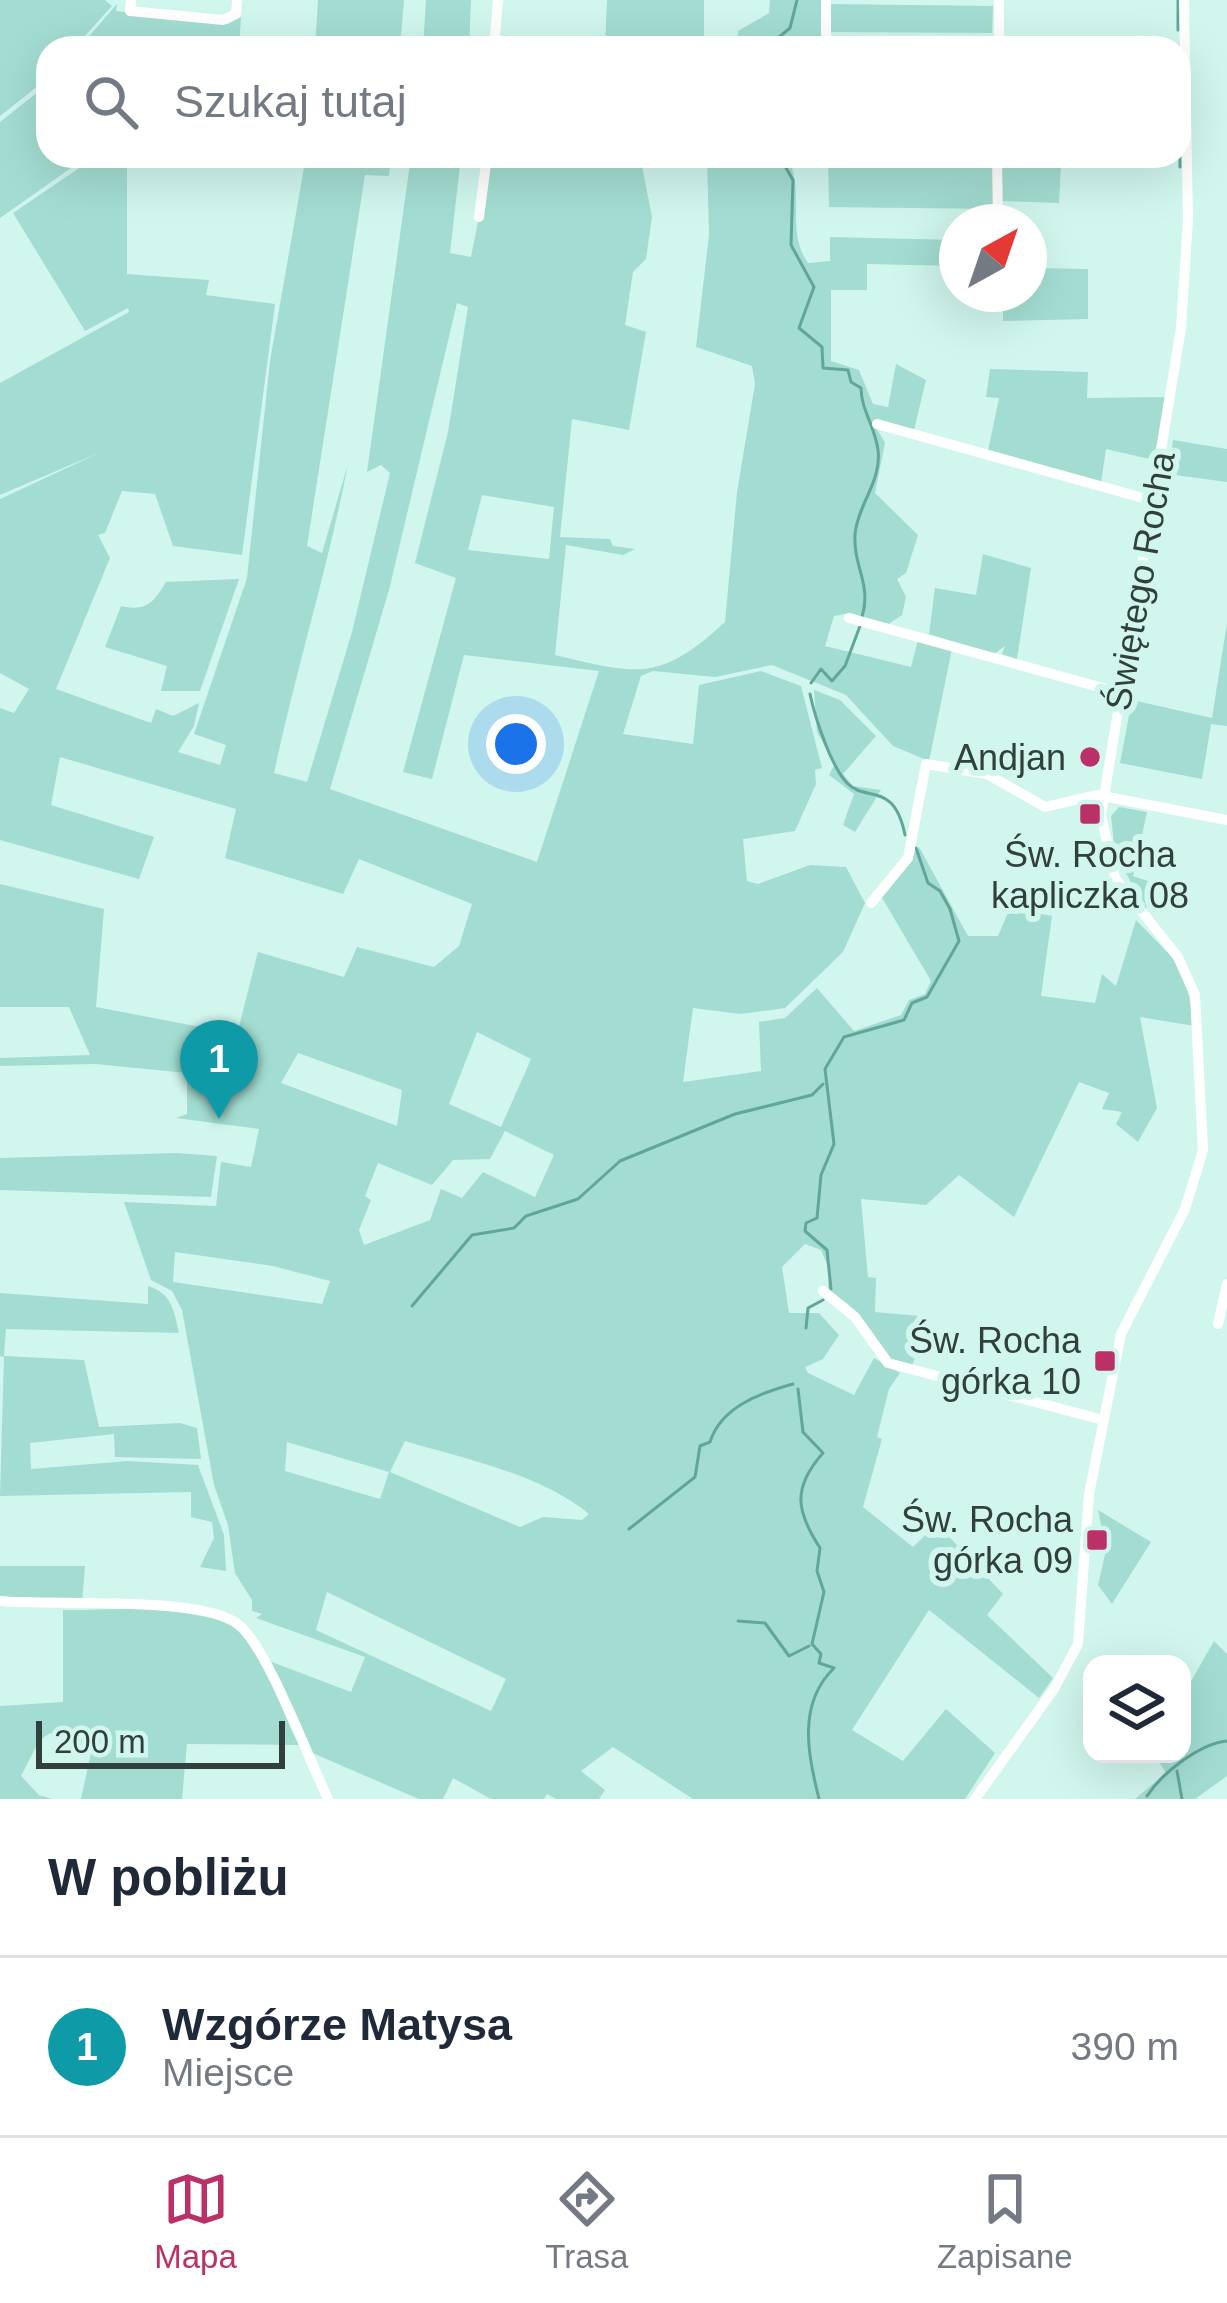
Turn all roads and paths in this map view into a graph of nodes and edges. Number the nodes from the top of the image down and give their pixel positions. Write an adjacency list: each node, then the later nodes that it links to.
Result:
1 (131, 0): 2 (street)
2 (237, 0)
3 (499, 0): 7 (street)
4 (826, 0): 8 (street)
5 (999, 0): 9 (street)
6 (1184, 0): 10 (street, Świętego Rocha)
7 (496, 36)
8 (826, 36)
9 (999, 36)
10 (1184, 36)
11 (485, 168): 15 (street)
12 (998, 168): 14 (street)
13 (1185, 168): 17 (street, Świętego Rocha)
14 (998, 204)
15 (479, 217)
16 (878, 424): 17 (street)
17 (1154, 501): 19 (street, Świętego Rocha)
18 (849, 618): 19 (street)
19 (1121, 693): 20 (street, Świętego Rocha)
20 (1103, 796): 21 (street); 22 (street); 26 (street, Świętego Rocha)
21 (1227, 820)
22 (871, 903)
23 (1227, 1284): 25 (street)
24 (823, 1291): 26 (street)
25 (1218, 1324)
26 (1103, 1420): 29 (street, Świętego Rocha)
27 (0, 1601): 28 (street)
28 (328, 1799)
29 (975, 1799)

